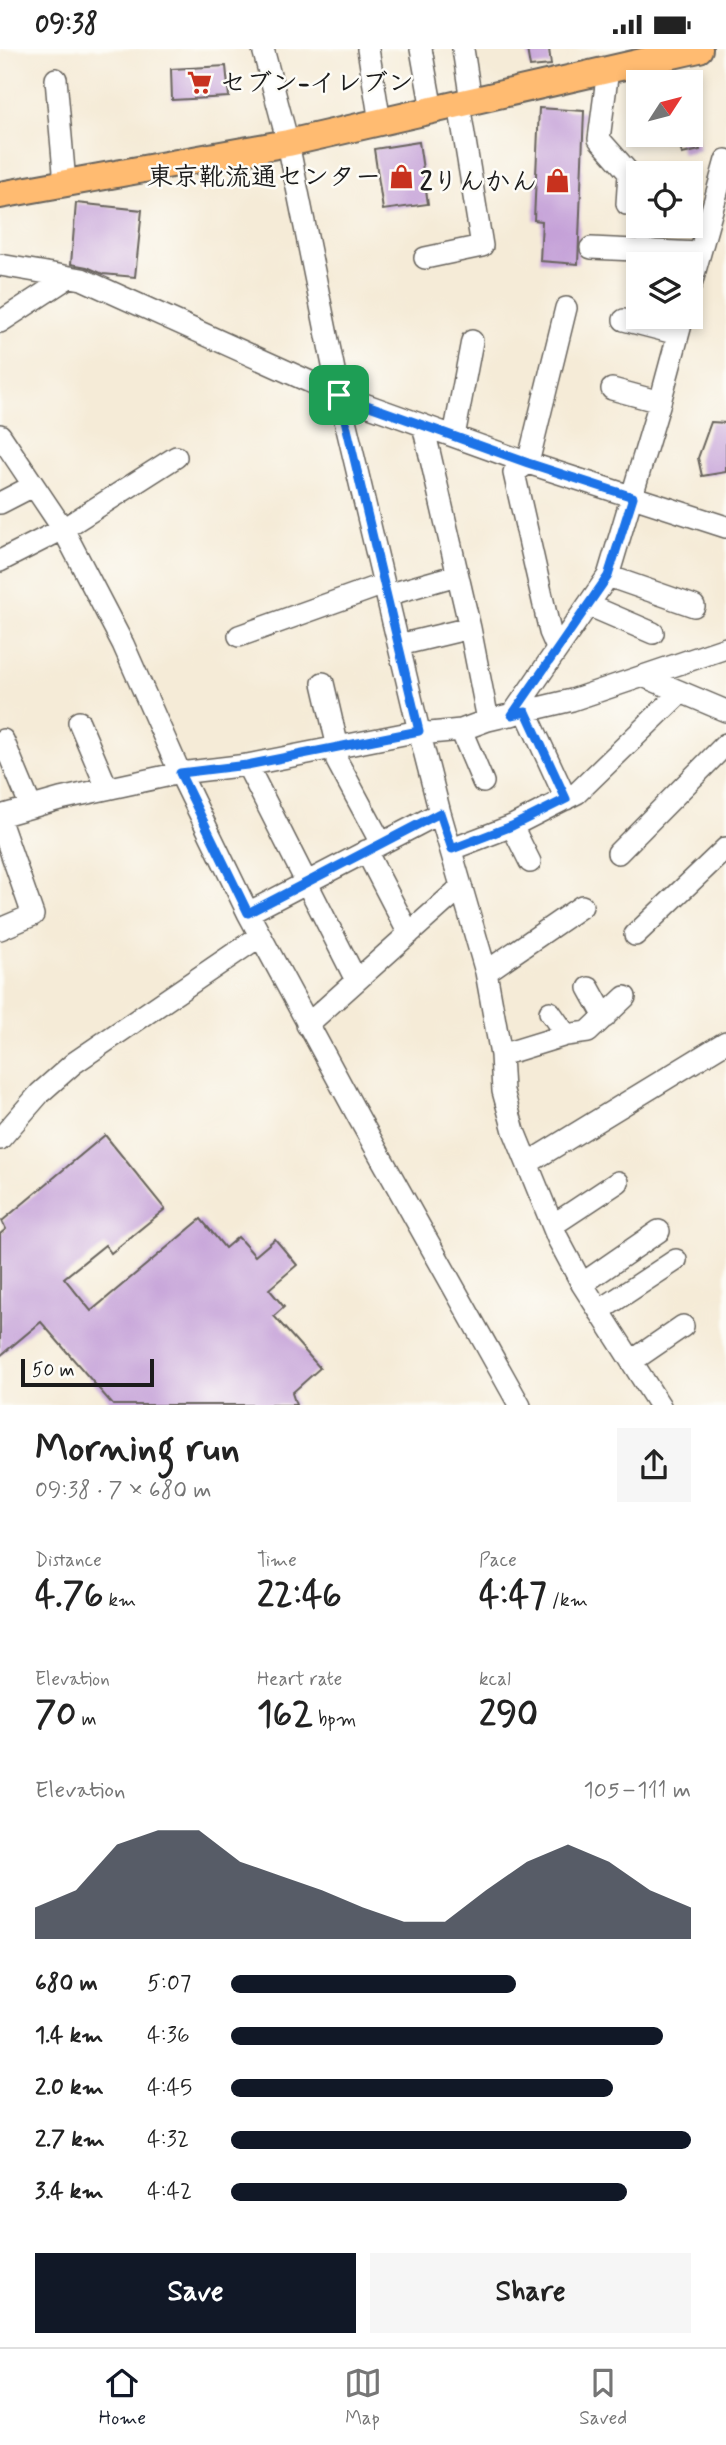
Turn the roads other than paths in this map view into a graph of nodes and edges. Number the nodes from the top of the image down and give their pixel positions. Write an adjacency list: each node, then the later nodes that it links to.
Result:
1 (263, 49): 11 (street)
2 (368, 49): 10 (street)
3 (421, 49): 9 (street)
4 (463, 49): 8 (street)
5 (699, 49): 6 (main road)
6 (608, 70): 8 (main road); 13 (street)
7 (56, 79): 14 (street)
8 (465, 103): 9 (main road); 20 (street)
9 (432, 110): 10 (main road)
10 (380, 122): 11 (main road)
11 (288, 143): 14 (main road); 28 (street)
12 (726, 160): 15 (street)
13 (626, 170)
14 (65, 183): 16 (main road)
15 (723, 183): 19 (street)
16 (0, 195)
17 (591, 248): 18 (street)
18 (678, 252)
19 (700, 252)
20 (425, 258)
21 (0, 265): 22 (street)
22 (69, 277): 24 (street); 28 (street)
23 (566, 308): 34 (street)
24 (0, 322)
25 (679, 329): 29 (street)
26 (472, 341): 32 (street)
27 (612, 389): 29 (street)
28 (339, 395): 30 (street); 43 (street)
29 (660, 403): 36 (street)
30 (424, 425): 32 (street); 41 (street)
31 (0, 435): 35 (street)
32 (454, 436): 34 (street)
33 (176, 457): 39 (street)
34 (528, 463): 36 (street); 50 (street)
35 (33, 486): 37 (street); 39 (street)
36 (633, 497): 38 (street); 42 (street)
37 (0, 503)
38 (726, 527)
39 (63, 529): 40 (street); 65 (street)
40 (0, 561)
41 (457, 575): 43 (street); 46 (street)
42 (608, 576): 44 (street); 45 (street)
43 (385, 590): 48 (street); 49 (street)
44 (588, 605): 47 (street); 50 (street)
45 (694, 606)
46 (470, 628): 49 (street); 57 (street)
47 (653, 633)
48 (239, 636)
49 (399, 645): 60 (street)
50 (557, 648): 56 (street)
51 (726, 648): 52 (street)
52 (643, 676): 54 (street); 56 (street)
53 (323, 683): 63 (street)
54 (681, 692): 55 (street); 68 (street)
55 (726, 711)
56 (519, 714): 57 (street); 68 (street)
57 (488, 720): 59 (street)
58 (79, 722): 67 (street)
59 (461, 730): 60 (street); 66 (street)
60 (419, 731): 63 (street); 70 (street)
61 (3, 740): 69 (street)
62 (726, 744): 77 (street)
63 (336, 749): 64 (street); 74 (street)
64 (247, 765): 65 (street); 79 (street)
65 (180, 773): 67 (street); 82 (street)
66 (483, 782)
67 (107, 788): 69 (street)
68 (566, 799): 73 (street)
69 (31, 807): 71 (street)
70 (440, 813): 74 (street); 76 (street)
71 (0, 815)
72 (0, 821): 83 (street)
73 (512, 826): 76 (street); 78 (street)
74 (374, 847): 79 (street); 84 (street)
75 (726, 848): 85 (street)
76 (452, 849): 80 (street)
77 (618, 853)
78 (530, 862)
79 (307, 882): 82 (street); 88 (street)
80 (460, 888): 84 (street); 87 (street)
81 (582, 906): 87 (street)
82 (248, 913): 86 (street)
83 (0, 929)
84 (409, 934): 88 (street)
85 (635, 935)
86 (260, 936): 93 (street); 97 (street)
87 (486, 972): 96 (street)
88 (356, 980): 93 (street)
89 (589, 988): 92 (street)
90 (625, 997): 92 (street)
91 (550, 1012): 94 (street)
92 (606, 1017): 94 (street)
93 (307, 1024): 107 (street)
94 (566, 1035): 96 (street)
95 (726, 1042): 98 (street)
96 (501, 1055): 98 (street)
97 (0, 1139)
98 (528, 1163): 100 (street)
99 (618, 1182): 100 (street)
100 (553, 1225): 103 (street)
101 (659, 1231): 103 (street)
102 (676, 1260): 104 (street)
103 (582, 1284): 104 (street)
104 (599, 1311): 106 (street)
105 (684, 1326): 106 (street)
106 (632, 1361): 108 (street)
107 (520, 1405)
108 (660, 1405)

